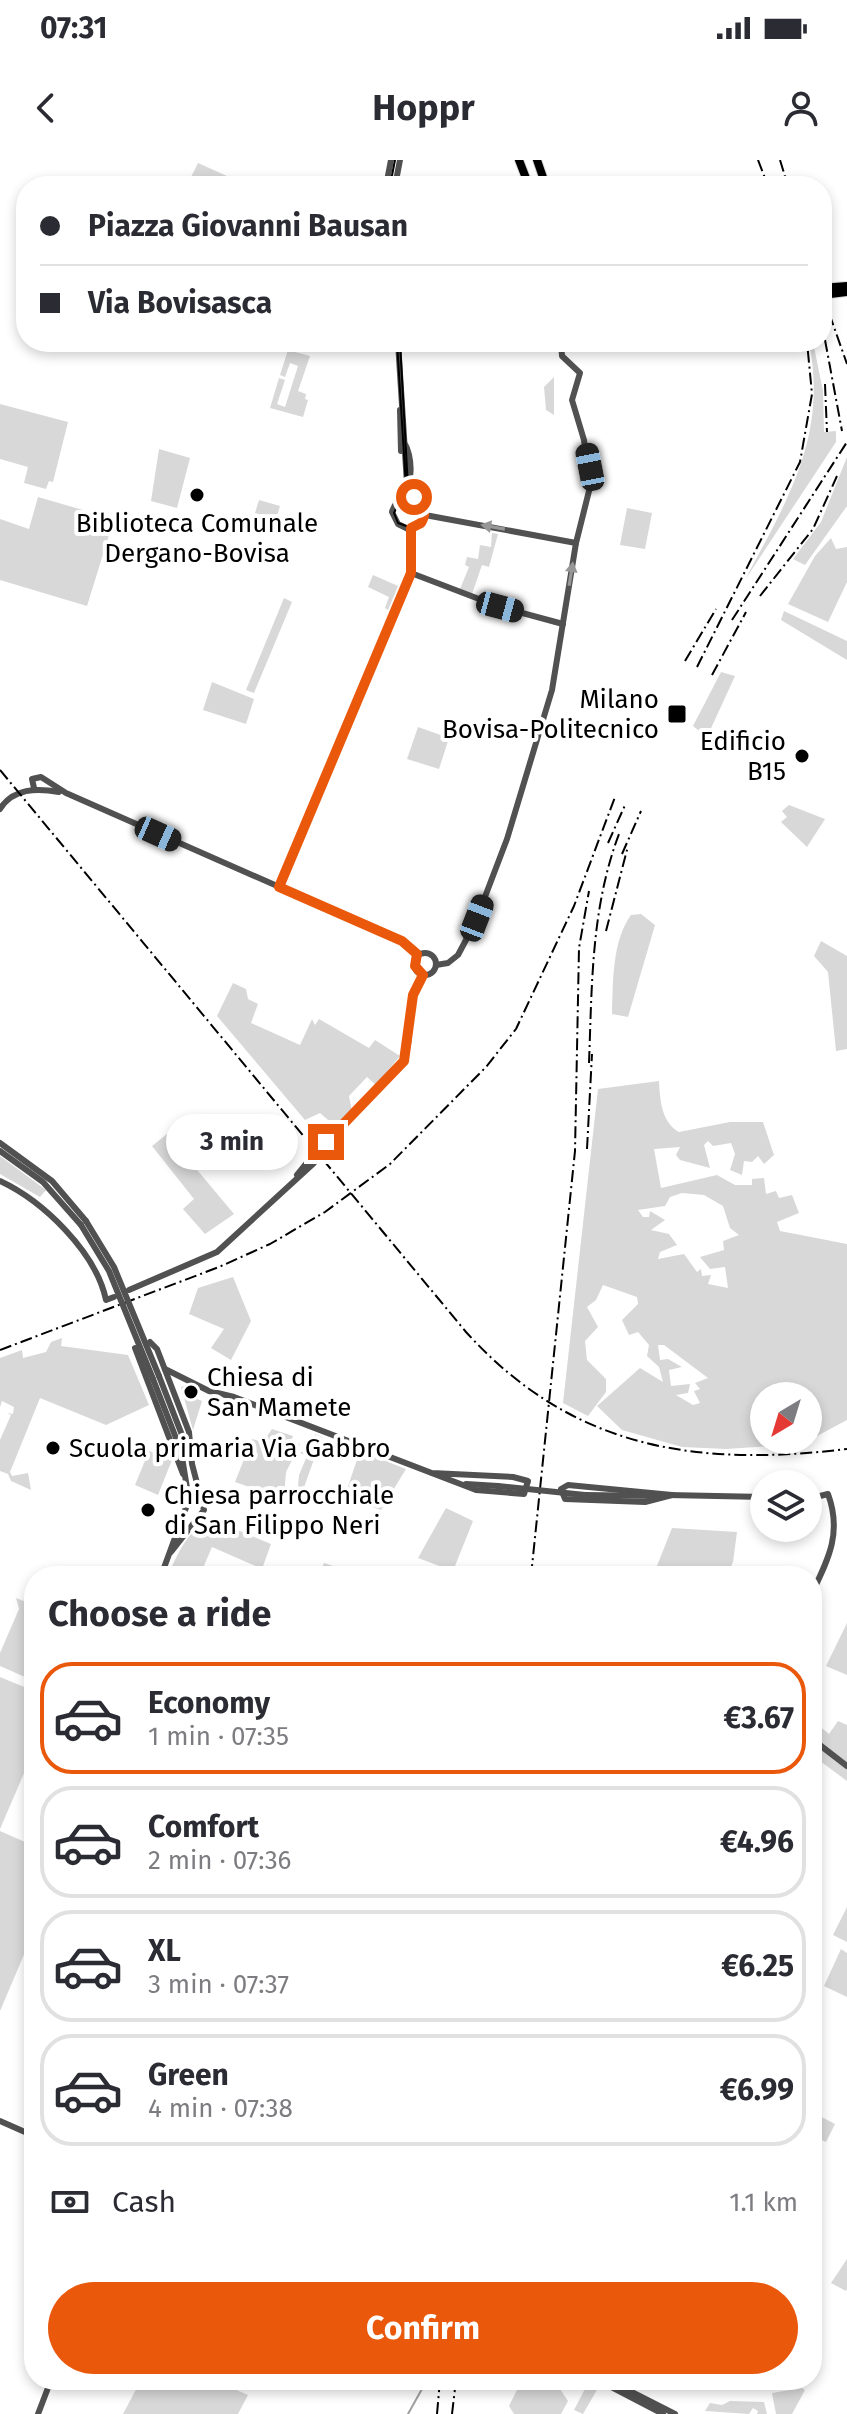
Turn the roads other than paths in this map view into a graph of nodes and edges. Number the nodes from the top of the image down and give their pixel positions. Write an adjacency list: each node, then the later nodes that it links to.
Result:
1 (399, 352): 3 (street)
2 (562, 352): 11 (street)
3 (402, 403): 4 (street); 5 (street)
4 (404, 442): 5 (street); 6 (street)
5 (405, 461): 6 (street)
6 (407, 484): 7 (street); 8 (street)
7 (417, 498): 8 (street); 9 (street)
8 (399, 499): 10 (street)
9 (425, 515): 10 (street); 11 (street, one-way to 9)
10 (411, 528): 12 (street)
11 (576, 543): 13 (street, one-way to 11)
12 (411, 573): 13 (street); 18 (street)
13 (563, 624): 20 (street)
14 (45, 782): 15 (street); 15 (street); 16 (street)
15 (37, 789): 16 (street); 17 (street)
16 (66, 793): 18 (street)
17 (0, 809)
18 (279, 887): 19 (street)
19 (418, 956): 20 (street); 21 (street)
20 (436, 965): 21 (street)
21 (423, 975): 24 (street)
22 (0, 1143): 27 (street)
23 (0, 1151): 27 (street)
24 (320, 1152)
25 (312, 1161): 28 (street)
26 (0, 1181): 29 (street)
27 (84, 1223): 34 (street, bridge)
28 (129, 1290)
29 (114, 1297)
30 (150, 1342): 32 (street)
31 (135, 1348): 39 (street)
32 (165, 1369): 33 (street); 35 (street)
33 (181, 1377): 35 (street); 37 (street)
34 (156, 1378): 36 (street); 39 (street)
35 (174, 1392): 36 (street)
36 (192, 1464): 45 (street)
37 (432, 1473): 38 (street); 40 (street)
38 (466, 1474): 40 (street); 40 (street); 41 (street)
39 (186, 1481): 46 (street)
40 (459, 1484): 41 (street)
41 (498, 1486): 42 (street, bridge)
42 (672, 1495): 42 (street); 44 (street)
43 (822, 1496): 50 (street)
44 (750, 1497)
45 (203, 1505): 46 (street); 47 (street)
46 (186, 1508): 47 (street); 48 (street)
47 (200, 1519): 48 (street)
48 (171, 1552): 49 (street)
49 (165, 1566)
50 (822, 1571)
51 (822, 1747): 52 (street)
52 (847, 1766)
53 (0, 2121): 54 (street)
54 (24, 2132)
55 (47, 2390): 58 (street)
56 (617, 2390): 59 (street)
57 (628, 2390): 60 (street)
58 (38, 2414)
59 (663, 2414)
60 (675, 2414)

